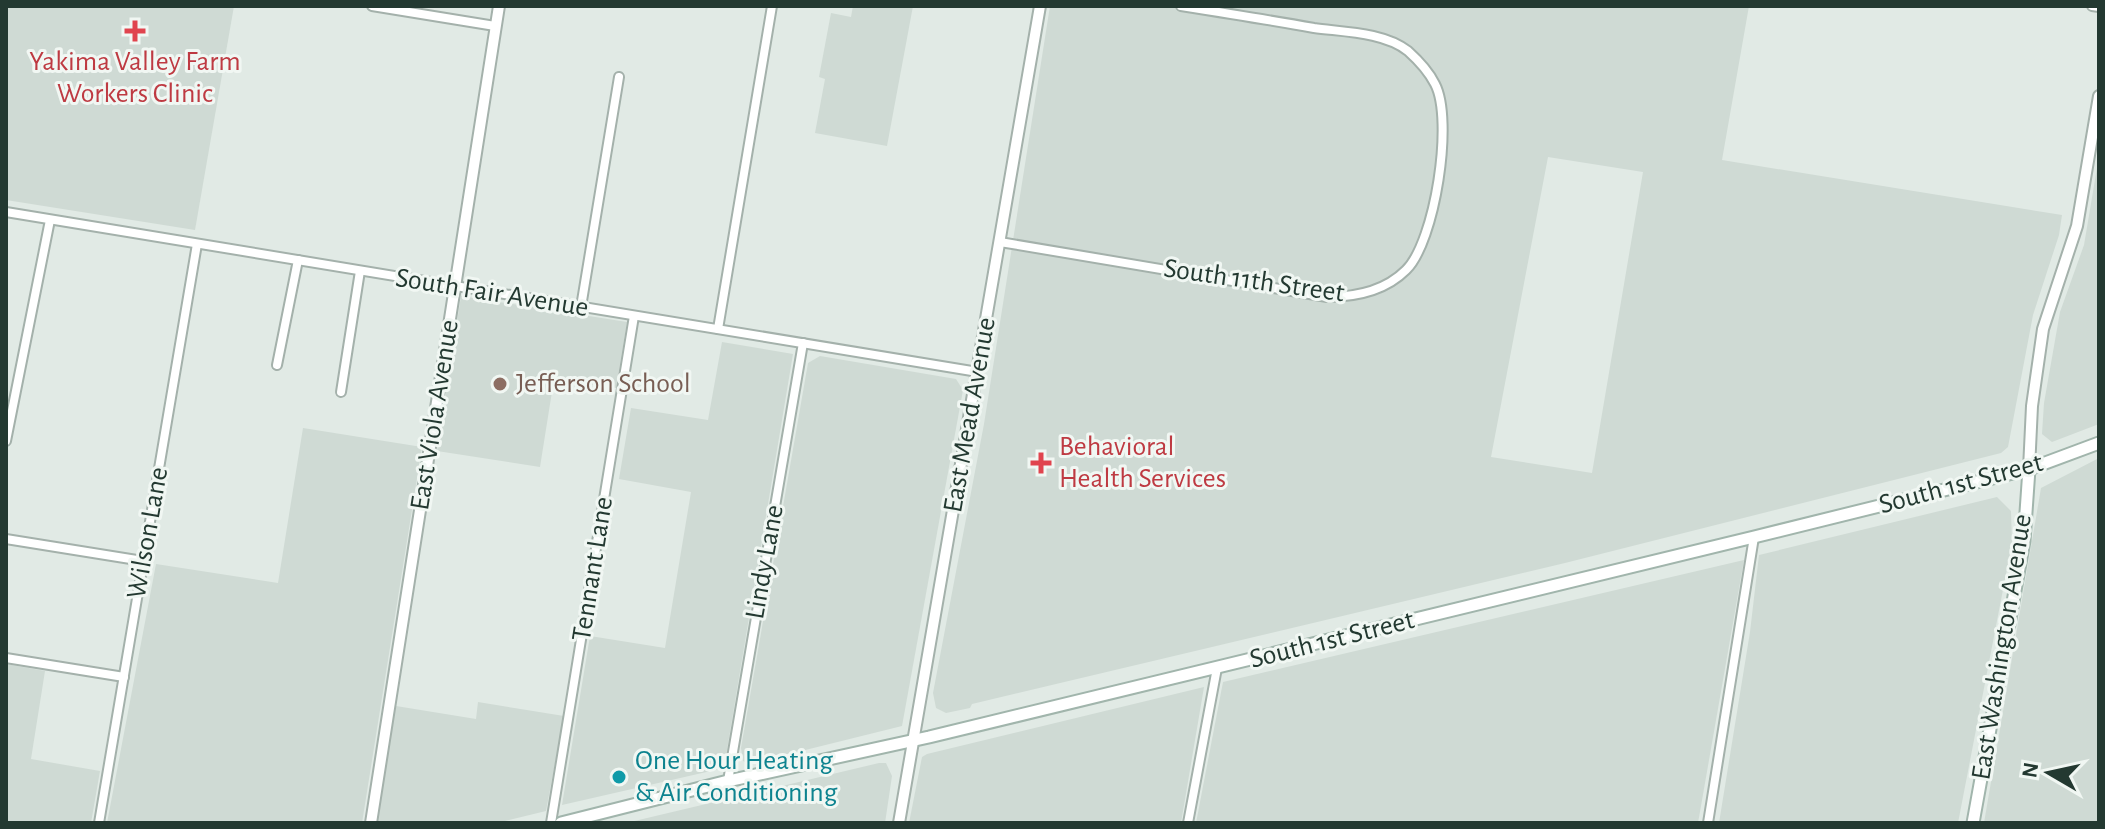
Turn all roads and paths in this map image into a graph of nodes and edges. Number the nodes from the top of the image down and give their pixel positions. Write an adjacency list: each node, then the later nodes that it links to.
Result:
1 (372, 6): 8 (street)
2 (499, 6): 8 (street, East Viola Avenue)
3 (772, 6): 20 (street)
4 (1040, 6): 13 (street, East Mead Avenue)
5 (1181, 6): 13 (street, South 11th Street)
6 (2092, 6): 7 (street)
7 (2099, 7)
8 (495, 26): 17 (street, East Viola Avenue)
9 (619, 77): 18 (street)
10 (2099, 96): 27 (street, East Washington Avenue)
11 (6, 212): 12 (street, South Fair Avenue)
12 (50, 220): 14 (street, South Fair Avenue); 25 (street)
13 (1000, 242): 23 (street, East Mead Avenue)
14 (197, 244): 15 (street, South Fair Avenue); 30 (street, Wilson Lane)
15 (298, 260): 16 (street, South Fair Avenue); 22 (street)
16 (360, 271): 17 (street, South Fair Avenue); 24 (street)
17 (455, 287): 18 (street, South Fair Avenue); 37 (street, East Viola Avenue)
18 (581, 307): 19 (street, South Fair Avenue)
19 (634, 316): 20 (street, South Fair Avenue); 38 (street, Tennant Lane)
20 (718, 329): 21 (street, South Fair Avenue)
21 (803, 343): 23 (street, South Fair Avenue); 35 (street, Lindy Lane)
22 (277, 365)
23 (978, 372): 34 (street, East Mead Avenue)
24 (341, 392)
25 (6, 441)
26 (2099, 443): 27 (main road, South 1st Street)
27 (2029, 469): 28 (main road, South 1st Street); 43 (main road, East Washington Avenue)
28 (1754, 537): 32 (main road, South 1st Street); 42 (street)
29 (6, 539): 30 (street)
30 (143, 561): 33 (street, Wilson Lane)
31 (6, 658): 33 (street)
32 (1217, 668): 34 (main road, South 1st Street); 41 (street)
33 (124, 677): 36 (street, Wilson Lane)
34 (914, 741): 35 (main road, South 1st Street); 40 (street, East Mead Avenue)
35 (728, 781): 39 (main road, South 1st Street)
36 (99, 823)
37 (371, 823)
38 (551, 823)
39 (561, 823)
40 (899, 823)
41 (1188, 823)
42 (1708, 823)
43 (1973, 823)

